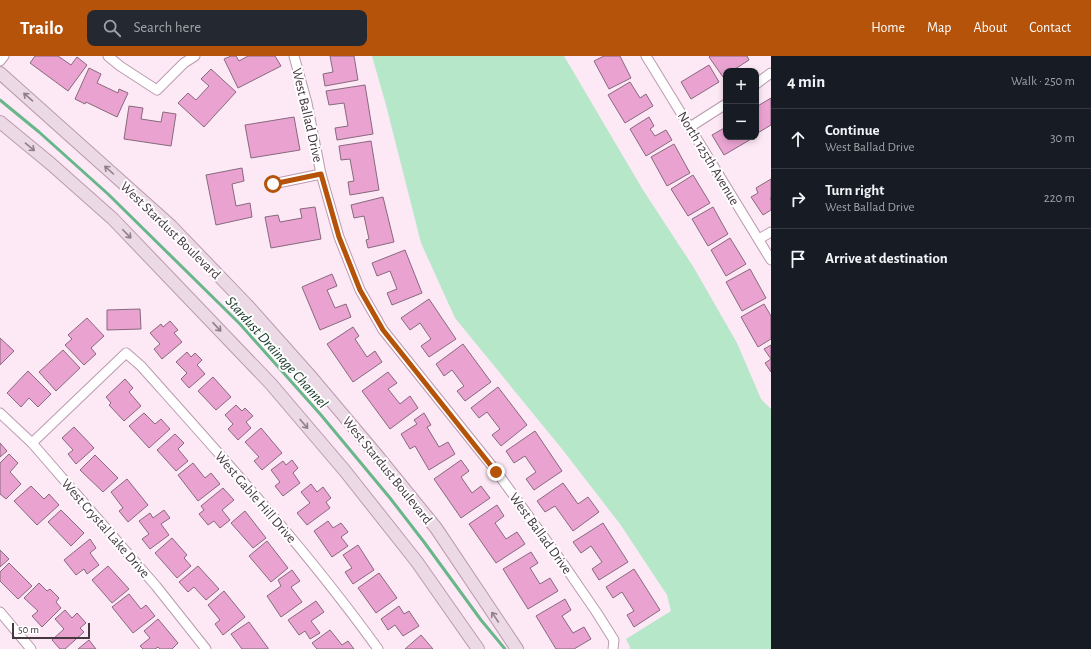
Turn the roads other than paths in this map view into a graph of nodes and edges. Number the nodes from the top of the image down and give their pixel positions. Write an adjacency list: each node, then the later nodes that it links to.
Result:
1 (4, 56): 6 (street)
2 (108, 56): 3 (street)
3 (194, 56)
4 (294, 56): 13 (street, West Ballad Drive)
5 (646, 56): 12 (street, North 125th Avenue)
6 (0, 61)
7 (0, 73): 25 (street, West Stardust Boulevard, one-way to 7)
8 (771, 73): 9 (street)
9 (759, 82)
10 (723, 106): 12 (street)
11 (0, 122): 24 (street, one-way to 24)
12 (690, 127): 16 (street, North 125th Avenue)
13 (321, 174): 14 (street, West Ballad Drive); 26 (street, West Ballad Drive)
14 (273, 184)
15 (771, 232): 16 (street)
16 (759, 239): 17 (street, North 125th Avenue)
17 (771, 260)
18 (0, 413): 19 (street, West Crystal Lake Drive)
19 (32, 443): 22 (street, West Crystal Lake Drive); 23 (street, West Gable Hill Drive)
20 (0, 612): 21 (street)
21 (31, 649)
22 (206, 649)
23 (378, 649)
24 (478, 649)
25 (517, 649)
26 (613, 649)

